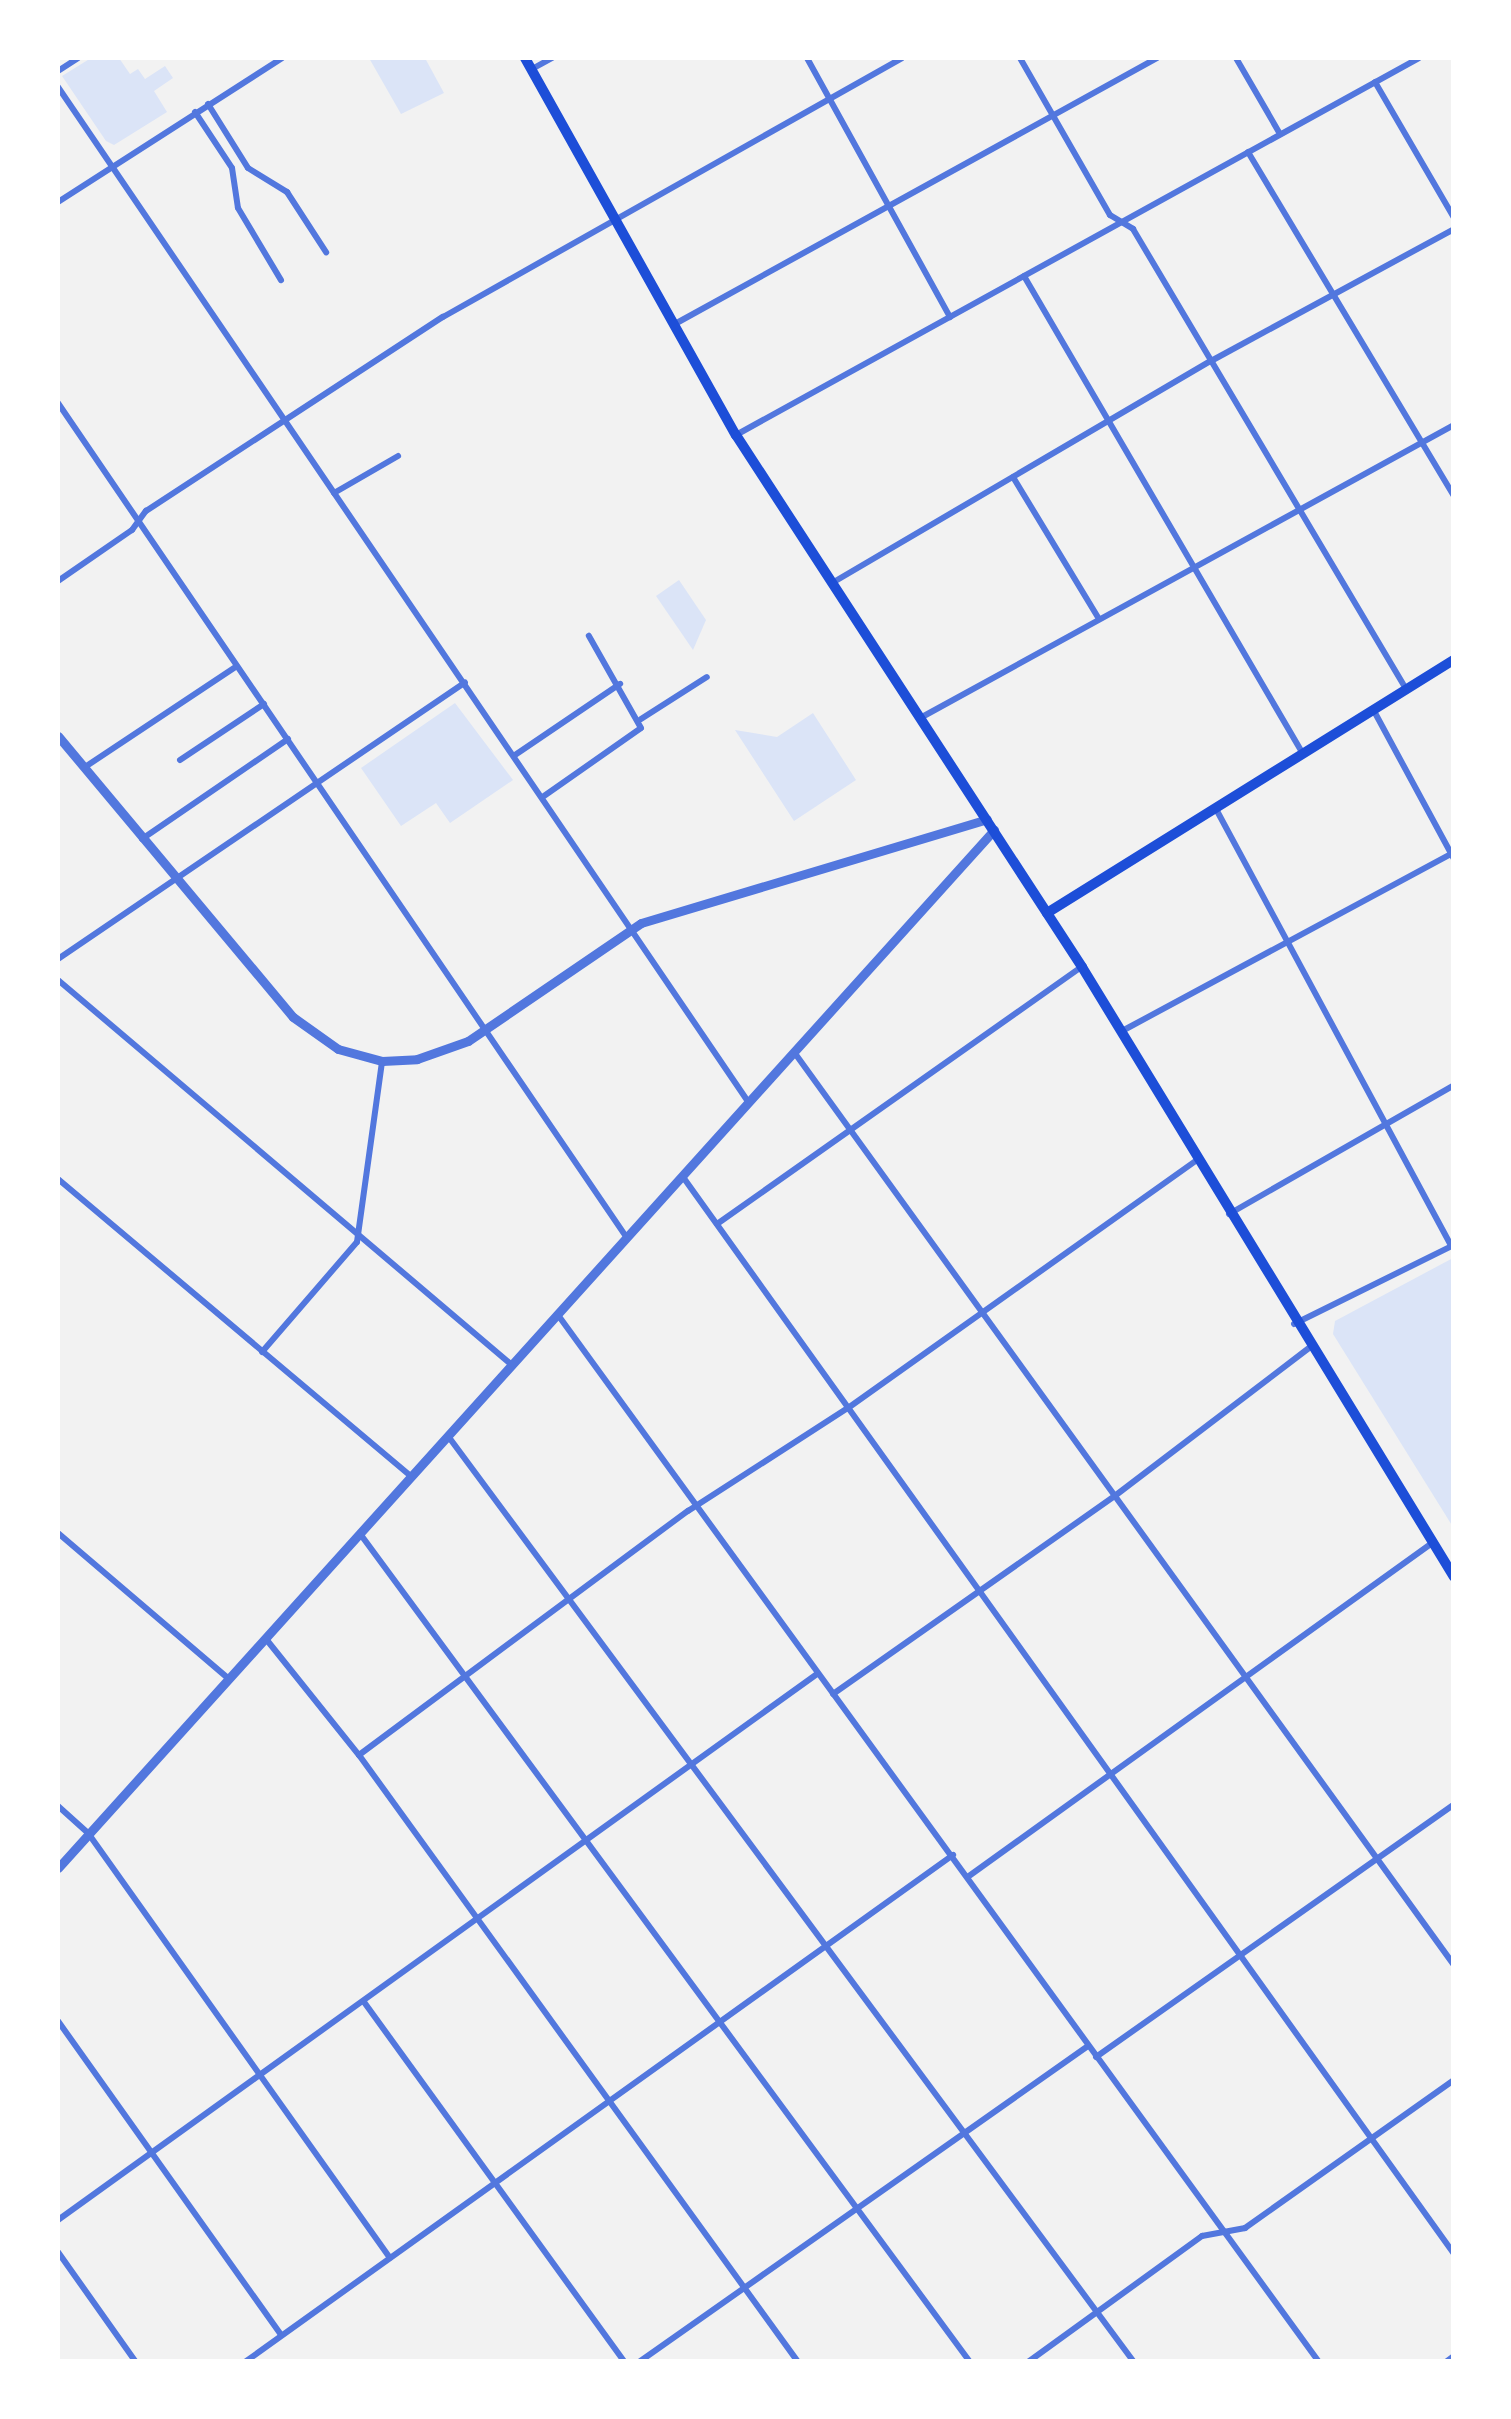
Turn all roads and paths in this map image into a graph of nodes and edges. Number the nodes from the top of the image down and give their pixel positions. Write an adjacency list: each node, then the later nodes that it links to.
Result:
1 (78, 58): 12 (street)
2 (281, 58): 16 (street)
3 (525, 58): 11 (main road)
4 (552, 58): 11 (street)
5 (806, 58): 15 (street)
6 (902, 58): 15 (street)
7 (1020, 58): 18 (street)
8 (1157, 58): 18 (street)
9 (1236, 58): 19 (street)
10 (1419, 58): 13 (street)
11 (531, 70): 24 (main road)
12 (58, 71)
13 (1374, 82): 19 (street); 25 (street)
14 (58, 87): 21 (street)
15 (829, 98): 23 (street); 24 (street)
16 (208, 104): 17 (street); 28 (street)
17 (195, 112): 21 (street); 30 (street)
18 (1053, 115): 23 (street); 26 (street)
19 (1280, 134): 20 (street)
20 (1248, 152): 26 (street); 31 (street)
21 (112, 166): 22 (street); 36 (street)
22 (58, 202)
23 (889, 206): 32 (street); 33 (street)
24 (612, 217): 33 (main road); 36 (street)
25 (1454, 218)
26 (1121, 222): 29 (street); 34 (street)
27 (1454, 229): 31 (street)
28 (326, 252)
29 (1024, 276): 32 (street); 37 (street)
30 (281, 280)
31 (1330, 296): 34 (street); 40 (street)
32 (950, 316): 39 (street)
33 (673, 326): 39 (main road)
34 (1212, 360): 37 (street); 45 (street)
35 (58, 402): 46 (street)
36 (282, 419): 43 (street); 46 (street)
37 (1107, 422): 42 (street); 47 (street)
38 (1454, 425): 40 (street)
39 (736, 435): 49 (main road)
40 (1421, 443): 44 (street); 45 (street)
41 (398, 456): 43 (street)
42 (1013, 477): 49 (street); 50 (street)
43 (334, 493): 55 (street)
44 (1454, 496)
45 (1300, 509): 47 (street); 57 (street)
46 (138, 521): 48 (street); 53 (street)
47 (1194, 567): 50 (street); 65 (street)
48 (58, 581)
49 (832, 583): 60 (main road)
50 (1099, 619): 60 (street)
51 (588, 636): 56 (street)
52 (1454, 660): 57 (main road)
53 (236, 666): 58 (street); 67 (street)
54 (707, 677): 61 (street)
55 (465, 682): 64 (street); 68 (street)
56 (620, 684): 61 (street); 64 (street)
57 (1406, 689): 59 (main road)
58 (264, 704): 63 (street); 66 (street)
59 (1374, 710): 65 (main road); 74 (street)
60 (922, 717): 71 (main road)
61 (641, 719): 69 (street)
62 (58, 736): 67 (street)
63 (288, 739): 68 (street); 73 (street)
64 (515, 755): 69 (street)
65 (1304, 755): 70 (main road)
66 (180, 760)
67 (85, 767): 73 (street)
68 (316, 783): 75 (street); 82 (street)
69 (544, 796): 77 (street)
70 (1216, 809): 76 (main road); 78 (street)
71 (987, 819): 72 (main road); 77 (street)
72 (994, 830): 76 (main road); 84 (street)
73 (141, 840): 75 (street)
74 (1452, 855): 78 (street)
75 (173, 879): 79 (street); 85 (street)
76 (1048, 913): 80 (main road)
77 (630, 928): 82 (street); 87 (street)
78 (1287, 940): 83 (street); 88 (street)
79 (58, 958)
80 (1082, 966): 83 (main road); 89 (street)
81 (58, 980): 95 (street)
82 (485, 1031): 85 (street); 96 (street)
83 (1121, 1032): 90 (main road)
84 (794, 1052): 87 (street); 89 (street)
85 (382, 1061): 95 (street)
86 (1454, 1084): 88 (street)
87 (750, 1104): 91 (street)
88 (1385, 1124): 93 (street); 97 (street)
89 (851, 1129): 94 (street); 98 (street)
90 (1196, 1162): 93 (main road); 98 (street)
91 (683, 1177): 94 (street); 96 (street)
92 (58, 1178): 102 (street)
93 (1228, 1214): 100 (main road)
94 (717, 1224): 104 (street)
95 (358, 1237): 102 (street); 103 (street)
96 (626, 1238): 99 (street)
97 (1452, 1246): 100 (street)
98 (984, 1311): 104 (street); 107 (street)
99 (558, 1315): 103 (street); 108 (street)
100 (1294, 1324): 101 (main road)
101 (1309, 1348): 107 (street); 111 (main road)
102 (262, 1352): 106 (street)
103 (512, 1365): 105 (street)
104 (848, 1408): 108 (street); 113 (street)
105 (448, 1436): 106 (street); 114 (street)
106 (412, 1477): 110 (street)
107 (1116, 1494): 113 (street); 117 (street)
108 (698, 1508): 114 (street); 116 (street)
109 (58, 1533): 119 (street)
110 (361, 1535): 115 (street); 118 (street)
111 (1432, 1543): 112 (main road); 117 (street)
112 (1454, 1577)
113 (979, 1591): 120 (street); 123 (street)
114 (572, 1601): 118 (street); 122 (street)
115 (266, 1638): 119 (street); 121 (street)
116 (817, 1674): 120 (street); 122 (street)
117 (1246, 1675): 123 (street); 129 (street)
118 (466, 1677): 121 (street); 127 (street)
119 (230, 1679): 126 (street)
120 (832, 1694): 128 (street)
121 (359, 1755): 132 (street)
122 (694, 1766): 127 (street); 133 (street)
123 (1109, 1772): 131 (street); 134 (street)
124 (1454, 1804): 129 (street)
125 (58, 1806): 126 (street)
126 (88, 1834): 130 (street); 141 (street)
127 (586, 1842): 132 (street); 138 (street)
128 (954, 1855): 131 (street); 133 (street)
129 (1377, 1858): 134 (street); 135 (street)
130 (58, 1868)
131 (969, 1876): 139 (street)
132 (478, 1920): 136 (street); 143 (street)
133 (826, 1949): 138 (street); 144 (street)
134 (1239, 1954): 140 (street); 145 (street)
135 (1454, 1965)
136 (364, 2002): 141 (street); 147 (street)
137 (58, 2020): 146 (street)
138 (721, 2025): 143 (street); 148 (street)
139 (1088, 2046): 140 (street); 144 (street)
140 (1096, 2057): 150 (street)
141 (260, 2076): 146 (street); 153 (street)
142 (1454, 2080): 145 (street)
143 (611, 2104): 147 (street); 154 (street)
144 (959, 2132): 148 (street); 155 (street)
145 (1371, 2139): 150 (street); 152 (street)
146 (152, 2153): 149 (street); 156 (street)
147 (496, 2184): 153 (street); 160 (street)
148 (854, 2205): 154 (street); 163 (street)
149 (58, 2220)
150 (1223, 2232): 155 (street); 166 (street)
151 (58, 2252): 158 (street)
152 (1454, 2254)
153 (390, 2258): 156 (street)
154 (742, 2286): 161 (street); 162 (street)
155 (1094, 2313): 164 (street); 165 (street)
156 (281, 2335): 159 (street)
157 (1454, 2356): 167 (street)
158 (136, 2362)
159 (245, 2362)
160 (625, 2362)
161 (640, 2362)
162 (798, 2362)
163 (970, 2362)
164 (1028, 2362)
165 (1134, 2362)
166 (1319, 2362)
167 (1446, 2362)

